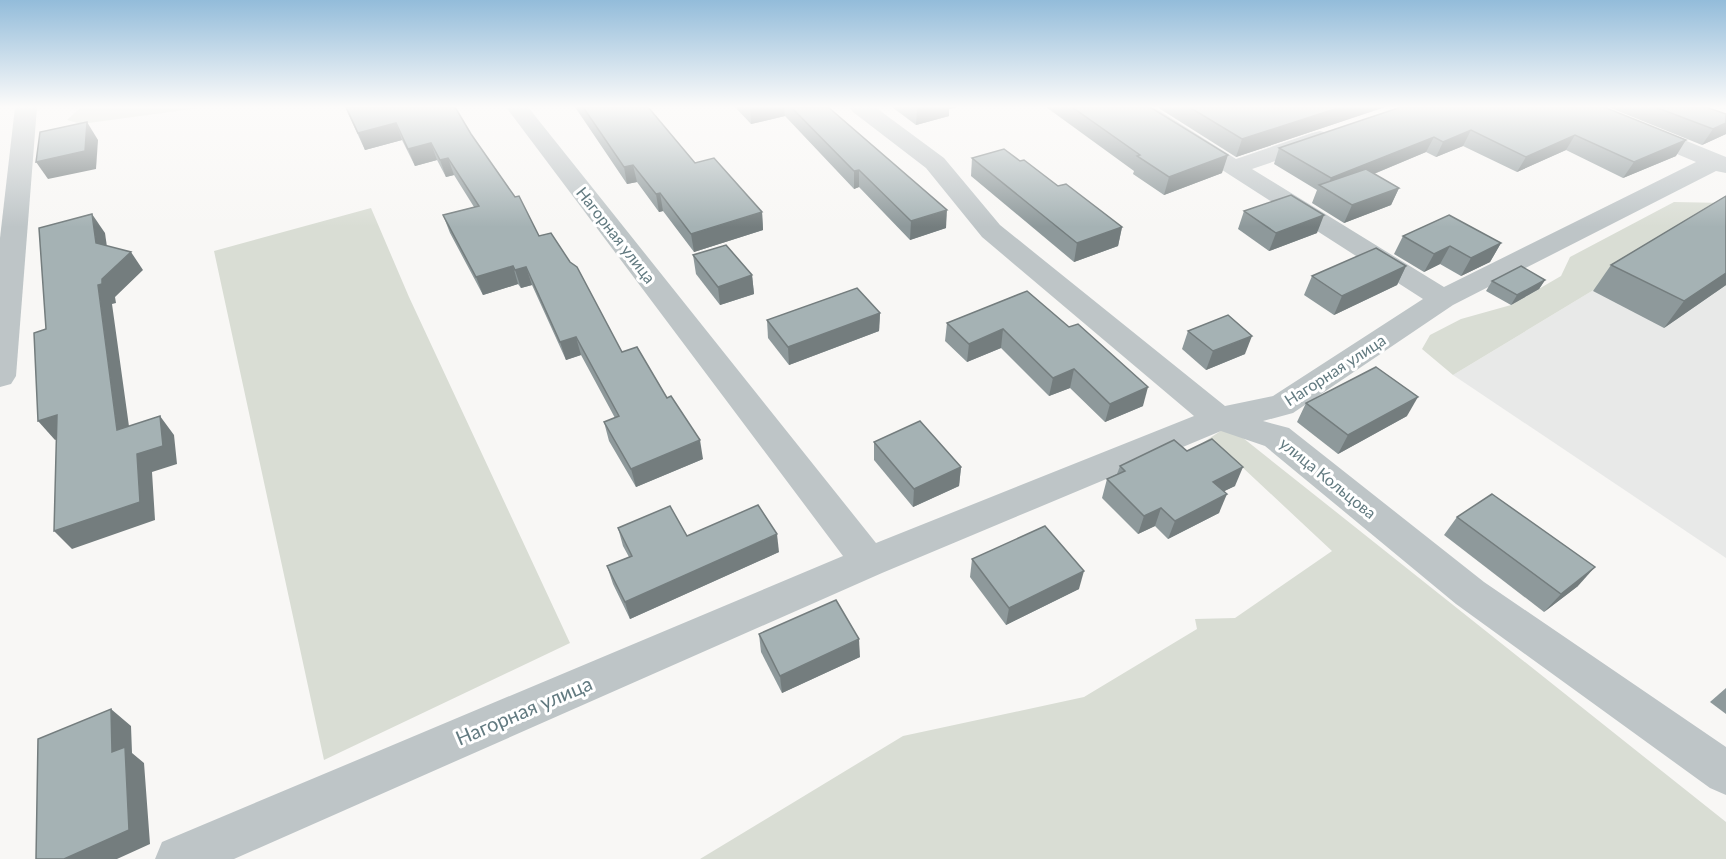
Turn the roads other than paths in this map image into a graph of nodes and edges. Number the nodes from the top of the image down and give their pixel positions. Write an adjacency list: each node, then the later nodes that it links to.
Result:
1 (22, 147): 10 (street)
2 (549, 147): 12 (street, Нагорная улица)
3 (914, 147): 11 (street, улица Кольцова)
4 (1202, 147): 8 (street)
5 (1294, 147): 8 (street)
6 (1681, 147): 7 (street)
7 (1721, 164): 9 (street, Нагорная улица)
8 (1233, 168): 9 (street)
9 (1443, 299): 11 (street, Нагорная улица)
10 (0, 376)
11 (1219, 419): 12 (street, Нагорная улица); 13 (street, улица Кольцова)
12 (868, 562): 14 (street, Нагорная улица)
13 (1726, 773)
14 (179, 859)

